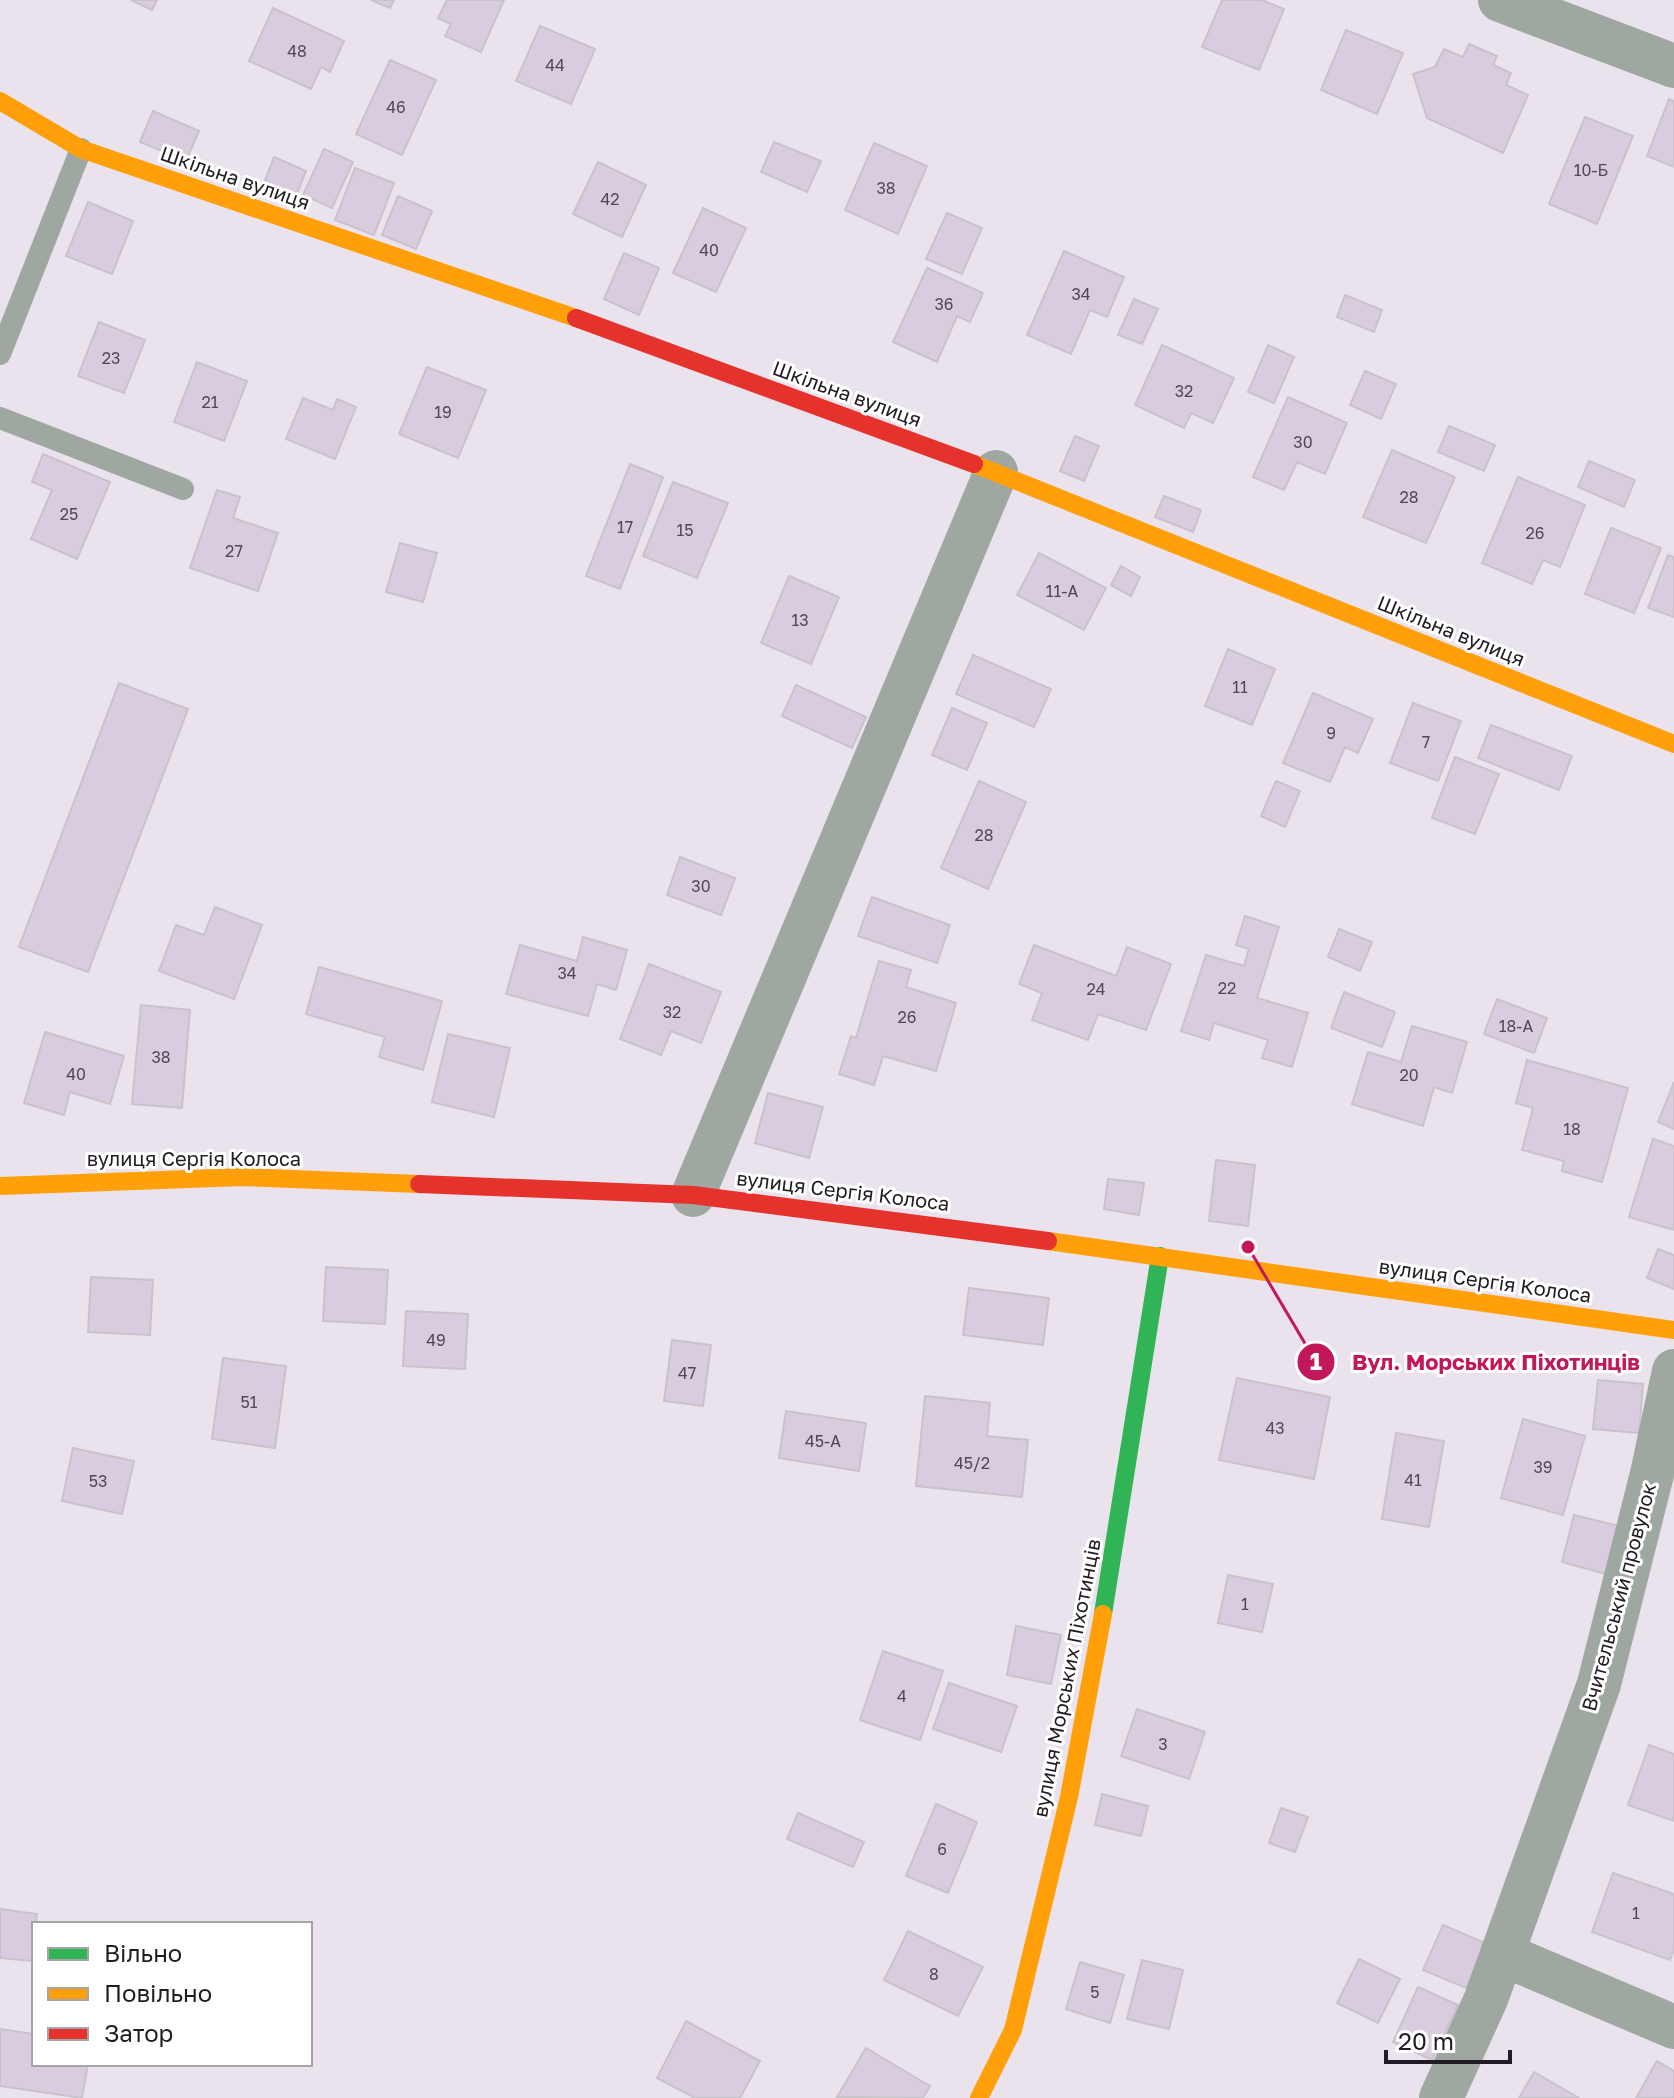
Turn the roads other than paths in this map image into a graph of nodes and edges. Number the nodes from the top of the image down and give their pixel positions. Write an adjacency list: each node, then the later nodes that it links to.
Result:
1 (1500, 0): 2 (street)
2 (1674, 66)
3 (0, 101): 4 (street, Шкільна вулиця)
4 (81, 149): 5 (lane); 7 (street, Шкільна вулиця)
5 (0, 354)
6 (0, 418): 8 (lane)
7 (996, 472): 9 (street, Шкільна вулиця); 11 (street)
8 (183, 489)
9 (1674, 744)
10 (0, 1186): 11 (street, вулиця Сергія Колоса)
11 (693, 1195): 12 (street, вулиця Сергія Колоса)
12 (1160, 1256): 13 (street, вулиця Сергія Колоса); 17 (street, вулиця Морських Піхотинців)
13 (1674, 1330)
14 (1674, 1371): 15 (street, Вчительський провулок)
15 (1502, 1954): 16 (street); 18 (street, Вчительський провулок)
16 (1674, 2027)
17 (979, 2098)
18 (1441, 2098)

